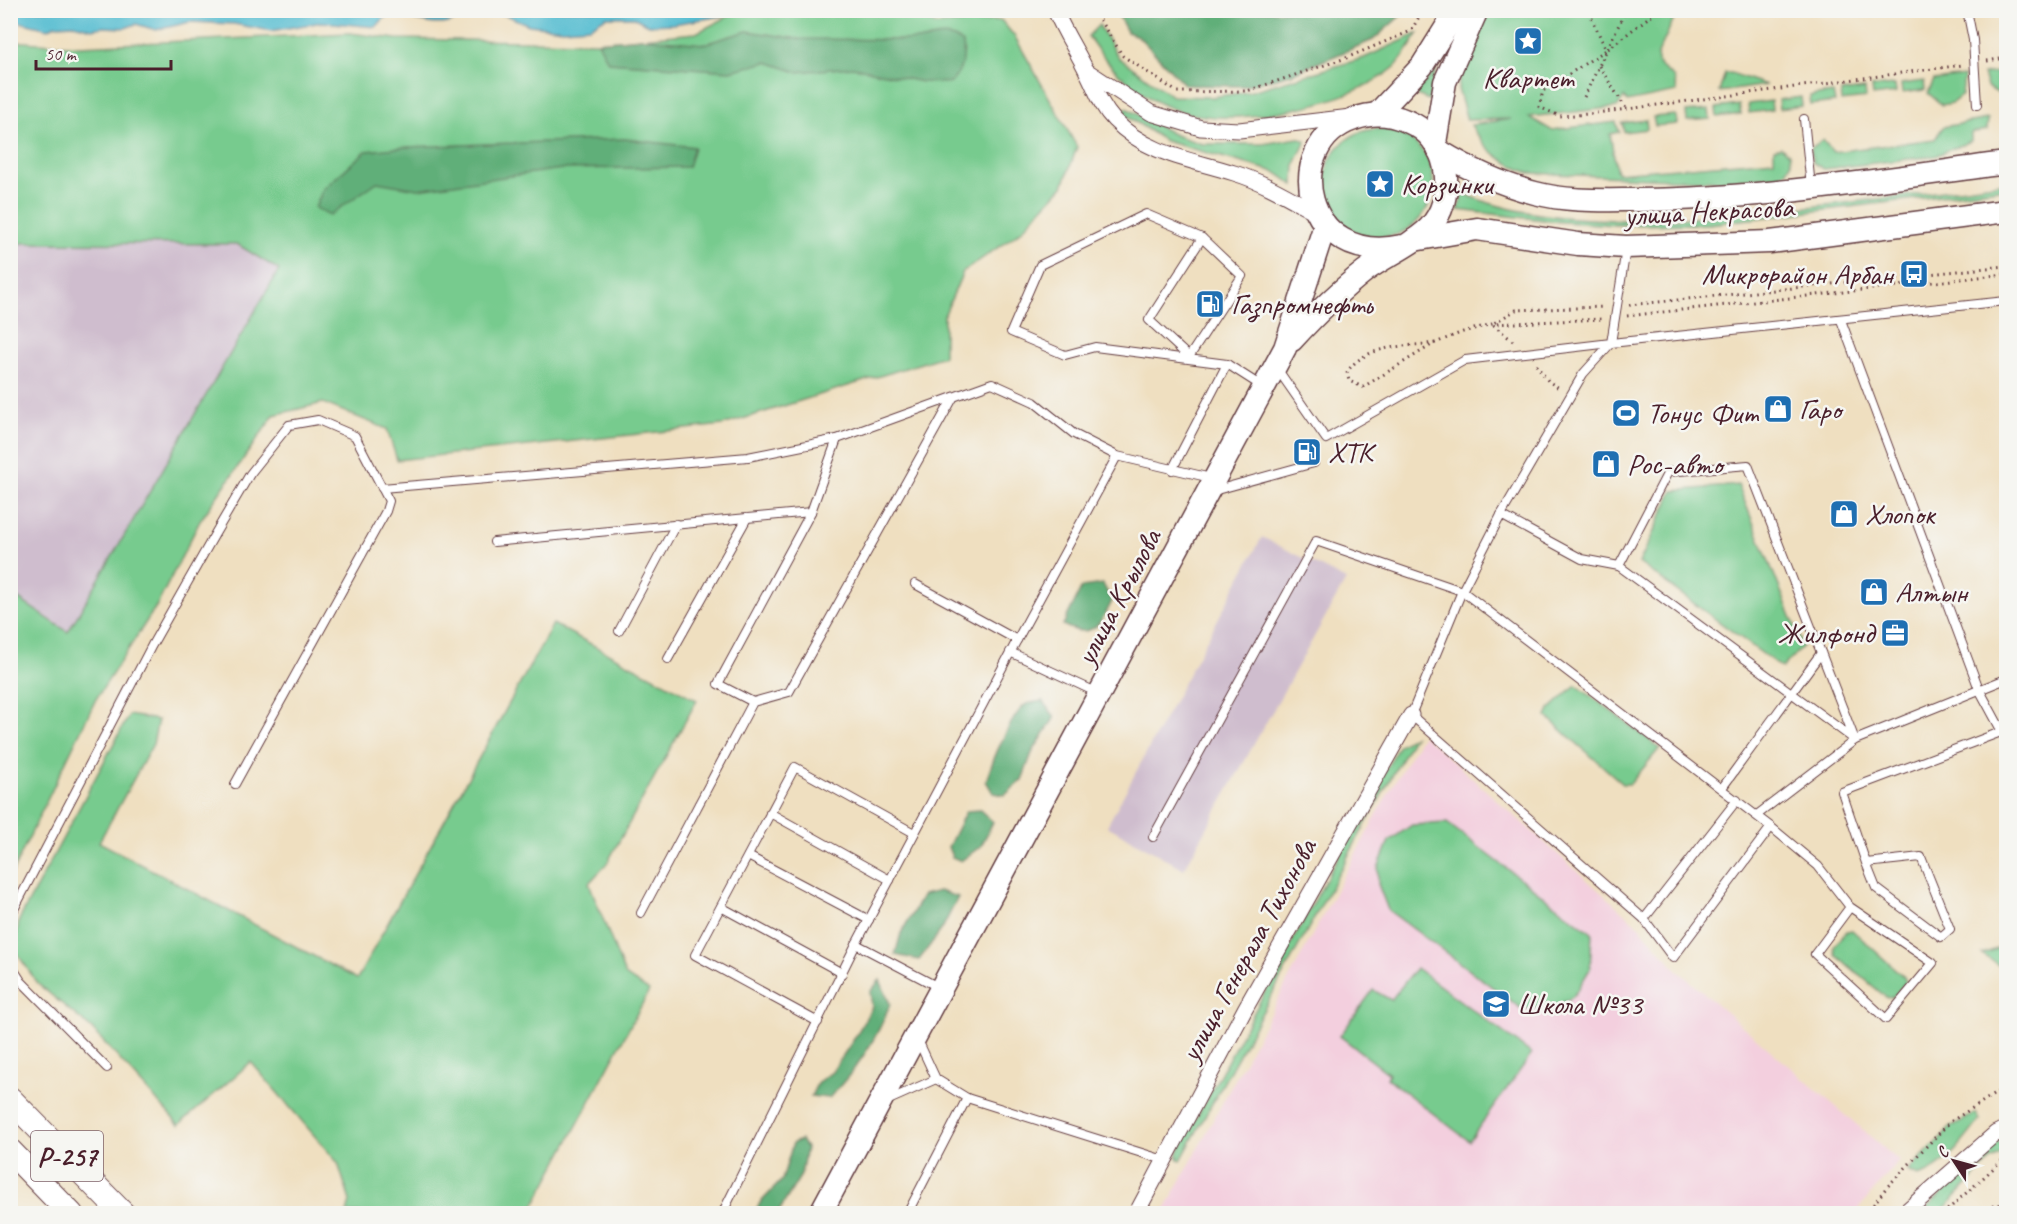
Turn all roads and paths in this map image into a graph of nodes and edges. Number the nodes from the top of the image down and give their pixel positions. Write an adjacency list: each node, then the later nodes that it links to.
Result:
1 (1055, 10): 15 (street)
2 (1093, 10): 3 (path)
3 (1423, 10)
4 (1457, 10): 19 (main road, улица Крылова)
5 (1477, 10): 21 (main road)
6 (1599, 10): 10 (path)
7 (1626, 10): 10 (path)
8 (1658, 10): 10 (path)
9 (1967, 10): 12 (lane)
10 (1606, 50): 14 (path); 18 (path)
11 (2006, 58): 12 (path); 13 (path)
12 (1976, 63): 17 (lane); 18 (path)
13 (2007, 65)
14 (1599, 66): 16 (path); 18 (path)
15 (1087, 71): 19 (street); 25 (street)
16 (1584, 97)
17 (1977, 105)
18 (1627, 110)
19 (1372, 114): 21 (main road); 25 (main road, улица Крылова)
20 (1804, 119): 23 (lane)
21 (1437, 147): 23 (main road, улица Некрасова); 27 (main road)
22 (2007, 163): 23 (main road, улица Некрасова)
23 (1811, 189)
24 (2007, 211): 28 (main road, улица Некрасова)
25 (1321, 219): 27 (main road); 40 (main road, улица Крылова)
26 (1202, 238): 39 (lane); 39 (lane); 39 (lane)
27 (1408, 243): 28 (main road, улица Некрасова); 40 (main road)
28 (1626, 247): 32 (lane)
29 (2007, 266): 32 (path)
30 (2007, 274): 33 (path)
31 (2007, 301): 34 (lane)
32 (1615, 307): 33 (lane); 35 (path)
33 (1613, 318): 35 (path); 37 (lane)
34 (1841, 320): 37 (lane); 65 (lane)
35 (1492, 324): 36 (path); 38 (path)
36 (1435, 343): 36 (path)
37 (1611, 343): 38 (lane); 43 (lane)
38 (1527, 353): 40 (lane); 43 (path)
39 (1189, 357): 41 (lane)
40 (1280, 357): 42 (main road, улица Крылова)
41 (1227, 364): 42 (lane); 48 (lane)
42 (1264, 387): 49 (main road, улица Крылова)
43 (1570, 395): 52 (lane)
44 (953, 398): 45 (lane); 46 (lane); 68 (lane)
45 (837, 439): 50 (lane); 51 (lane)
46 (1117, 456): 48 (lane); 60 (lane)
47 (1314, 464): 49 (lane)
48 (1172, 470): 49 (lane)
49 (1212, 486): 67 (main road, улица Крылова)
50 (382, 488): 72 (lane); 86 (lane)
51 (811, 512): 53 (lane); 68 (lane)
52 (1501, 515): 56 (lane); 58 (lane)
53 (747, 518): 54 (lane); 63 (lane)
54 (676, 524): 55 (lane); 59 (lane)
55 (494, 542)
56 (1619, 566): 62 (lane); 66 (lane)
57 (915, 584): 60 (lane)
58 (1462, 591): 69 (lane); 73 (lane); 79 (lane)
59 (619, 631)
60 (1017, 640): 61 (lane)
61 (1010, 652): 67 (lane); 78 (lane)
62 (1821, 653): 66 (lane); 71 (lane)
63 (668, 659)
64 (2007, 679): 65 (lane)
65 (1979, 688): 70 (lane); 71 (lane)
66 (1791, 693): 71 (lane); 73 (lane)
67 (1100, 694): 92 (main road, улица Крылова)
68 (753, 702): 85 (lane)
69 (1412, 715): 87 (lane); 104 (street, улица Генерала Тихонова)
70 (2004, 735): 81 (lane)
71 (1855, 740): 76 (lane)
72 (235, 784)
73 (1722, 788): 74 (lane)
74 (1737, 800): 76 (lane); 87 (lane)
75 (770, 813): 78 (lane); 80 (lane); 82 (lane)
76 (1756, 815): 77 (lane)
77 (1771, 827): 84 (lane); 87 (lane)
78 (914, 833): 82 (lane)
79 (1153, 837)
80 (748, 856): 83 (lane); 88 (lane)
81 (1866, 863): 81 (lane)
82 (890, 880): 88 (lane)
83 (721, 907): 91 (lane); 93 (lane)
84 (1850, 907): 84 (lane)
85 (641, 913)
86 (10, 917)
87 (1644, 919)
88 (869, 920): 89 (lane)
89 (856, 944): 91 (lane); 92 (lane)
90 (10, 964): 95 (lane)
91 (842, 973): 93 (lane)
92 (941, 989): 94 (main road); 109 (main road)
93 (818, 1022): 108 (lane)
94 (918, 1040): 96 (lane); 100 (main road)
95 (107, 1068)
96 (936, 1080): 98 (lane); 100 (lane)
97 (2007, 1087): 113 (path)
98 (967, 1098): 104 (lane); 111 (lane)
99 (10, 1099): 107 (highway, Р-257)
100 (891, 1099): 110 (main road)
101 (2007, 1128): 114 (street)
102 (10, 1151): 106 (highway, Р-257)
103 (2007, 1157): 115 (path)
104 (1164, 1160): 112 (street, улица Генерала Тихонова)
105 (2007, 1203): 116 (path)
106 (71, 1214)
107 (123, 1214)
108 (722, 1214)
109 (820, 1214)
110 (834, 1214)
111 (907, 1214)
112 (1136, 1214)
113 (1866, 1214)
114 (1904, 1214)
115 (1943, 1214)
116 (1964, 1214)

